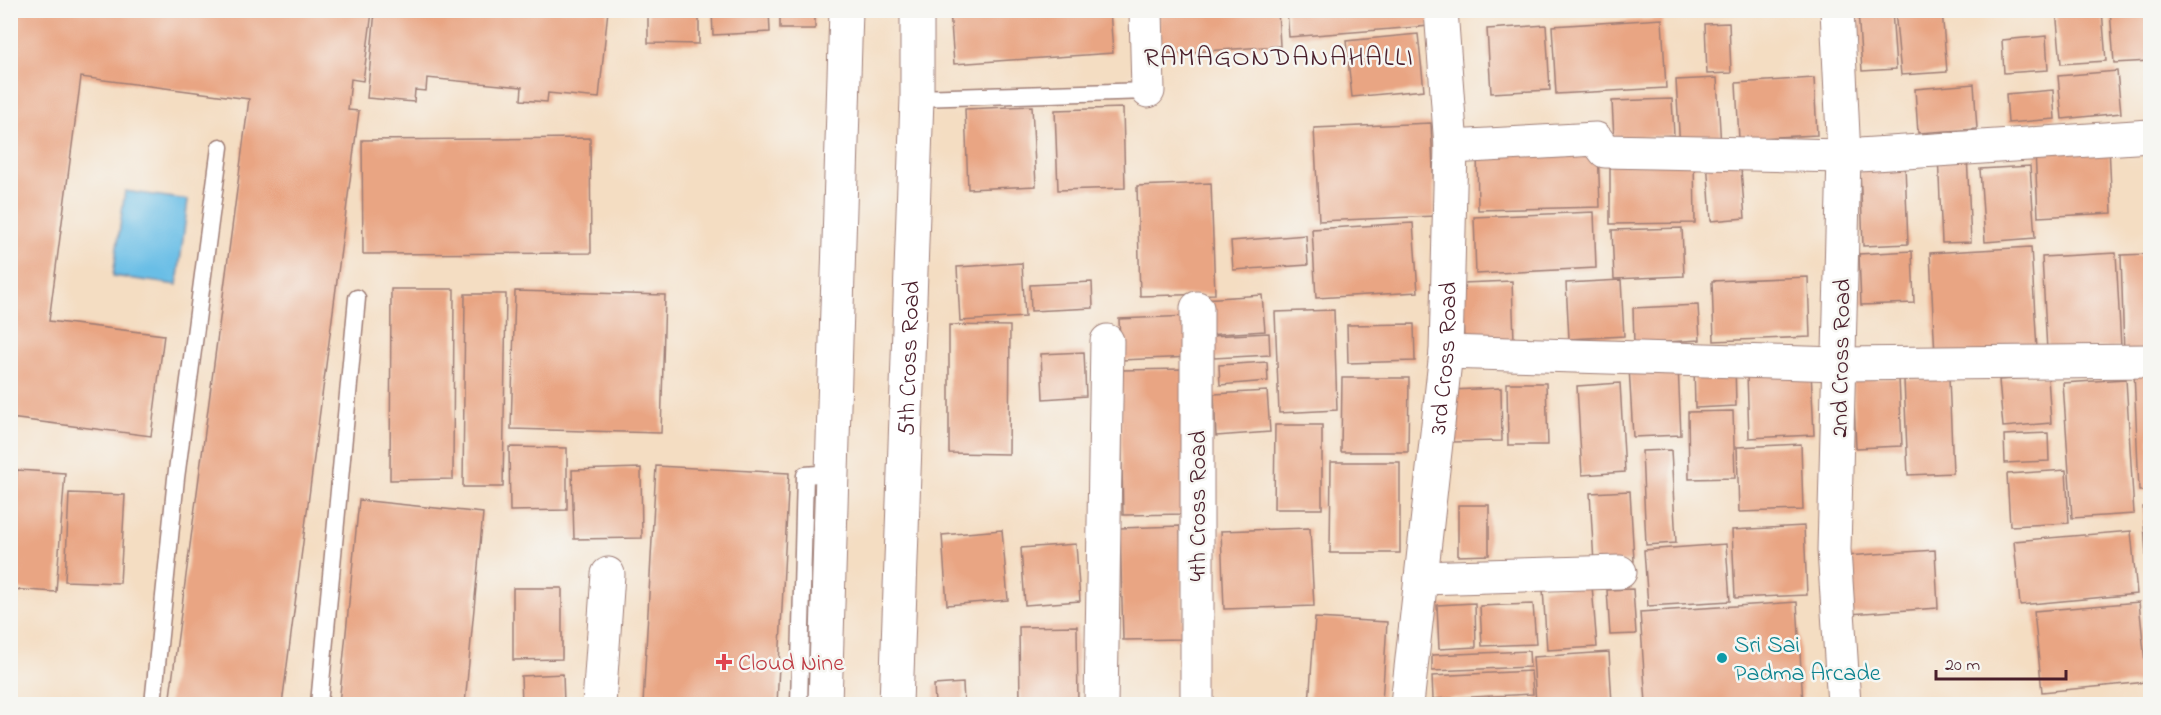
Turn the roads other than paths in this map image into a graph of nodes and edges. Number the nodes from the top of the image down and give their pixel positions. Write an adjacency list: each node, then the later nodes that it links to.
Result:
1 (846, 10): 18 (street)
2 (917, 10): 7 (street, 5th Cross Road)
3 (1146, 10): 6 (street)
4 (1441, 10): 10 (street, 3rd Cross Road)
5 (1837, 10): 11 (street, 2nd Cross Road)
6 (1148, 91): 7 (lane)
7 (917, 98): 27 (street, 5th Cross Road)
8 (2151, 136): 11 (street)
9 (220, 147): 22 (lane)
10 (1451, 147): 11 (street); 15 (street, 3rd Cross Road)
11 (1844, 156): 17 (street, 2nd Cross Road)
12 (357, 298): 23 (lane)
13 (1197, 308): 29 (street, 4th Cross Road)
14 (1107, 341): 28 (street)
15 (1446, 352): 17 (street); 21 (street, 3rd Cross Road)
16 (2151, 361): 17 (street)
17 (1840, 364): 31 (street, 2nd Cross Road)
18 (832, 473): 25 (lane); 26 (street)
19 (1620, 572): 21 (street)
20 (608, 574): 24 (street)
21 (1421, 578): 30 (street, 3rd Cross Road)
22 (153, 705)
23 (319, 705)
24 (599, 705)
25 (799, 705)
26 (825, 705)
27 (896, 705)
28 (1101, 705)
29 (1197, 705)
30 (1407, 705)
31 (1844, 705)

